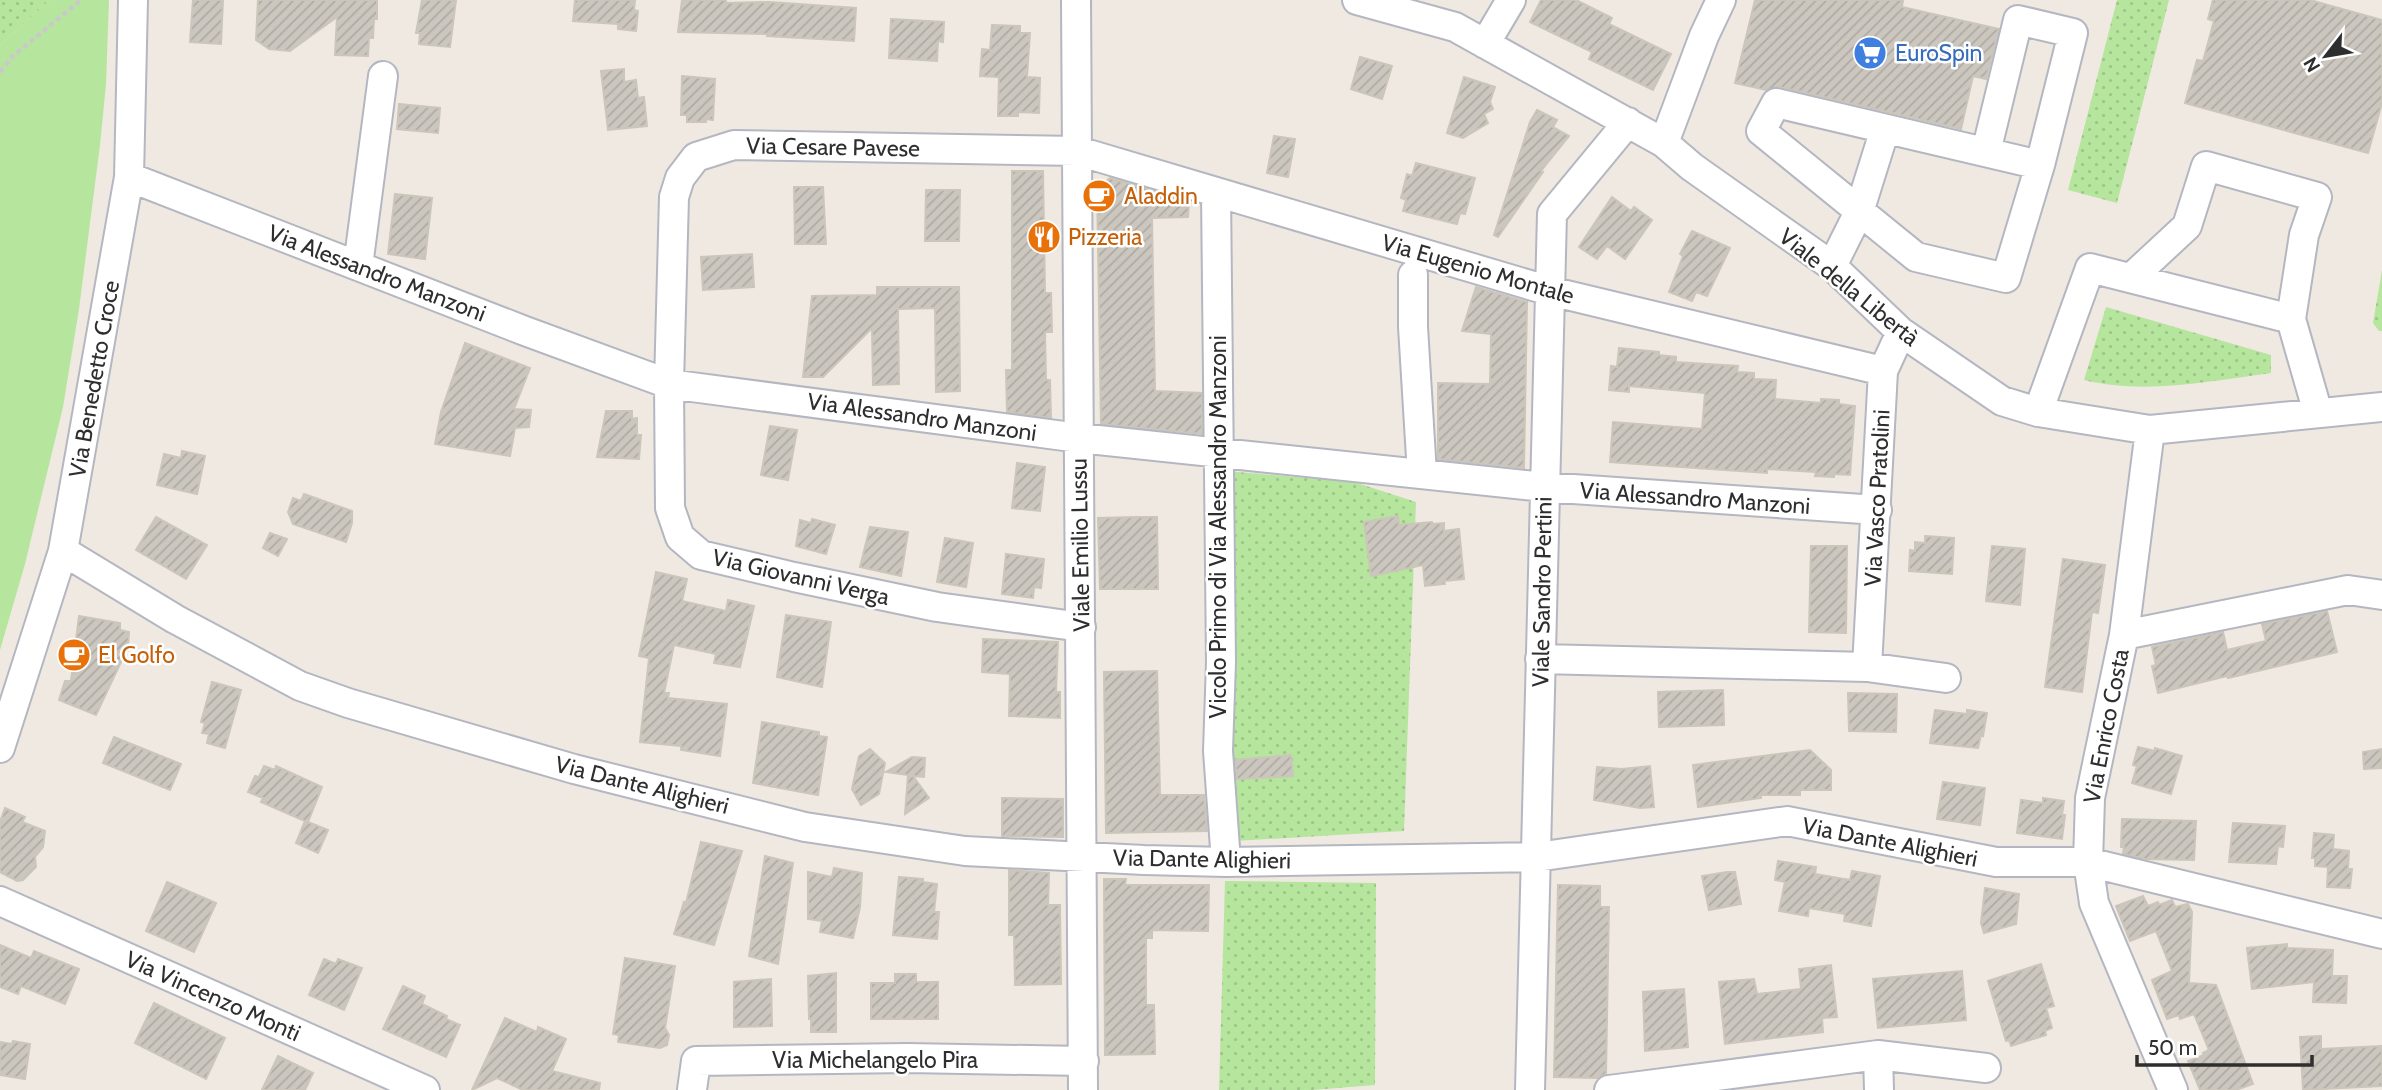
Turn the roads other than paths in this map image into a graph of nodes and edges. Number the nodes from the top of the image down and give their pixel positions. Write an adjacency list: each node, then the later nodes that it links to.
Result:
1 (133, 0): 14 (street, Via Benedetto Croce)
2 (1076, 0): 11 (street, Viale Emilio Lussu)
3 (1357, 0): 6 (street, Viale della Libertà)
4 (1511, 0): 6 (street)
5 (1721, 0): 10 (street)
6 (1485, 44): 8 (street, Viale della Libertà)
7 (383, 76): 17 (street)
8 (1628, 122): 10 (street, Viale della Libertà); 21 (street, Viale Sandro Pertini)
9 (1885, 129): 12 (street); 16 (street); 16 (street)
10 (1664, 143): 18 (street, Viale della Libertà)
11 (1078, 150): 15 (street, Via Eugenio Montale); 25 (street, Via Cesare Pavese); 30 (street, Viale Emilio Lussu)
12 (1986, 152): 13 (street); 13 (street)
13 (2040, 165): 16 (street)
14 (129, 177): 17 (street, Via Alessandro Manzoni); 35 (street, Via Benedetto Croce)
15 (1216, 191): 21 (street, Via Eugenio Montale); 31 (street, Vicolo Primo di Via Alessandro Manzoni)
16 (1858, 212): 18 (street)
17 (358, 266): 25 (street, Via Alessandro Manzoni)
18 (1832, 266): 23 (street, Viale della Libertà)
19 (1413, 275): 32 (street)
20 (2131, 278): 22 (street); 22 (street); 27 (street)
21 (1550, 291): 24 (street, Via Eugenio Montale); 33 (street, Viale Sandro Pertini)
22 (2291, 319): 28 (street)
23 (1901, 332): 24 (street, Via Vasco Pratolini); 27 (street, Viale della Libertà)
24 (1883, 370): 34 (street, Via Vasco Pratolini)
25 (669, 384): 30 (street, Via Alessandro Manzoni); 37 (street, Via Giovanni Verga)
26 (2382, 407): 28 (street, Viale della Libertà)
27 (2038, 412): 29 (street, Viale della Libertà)
28 (2318, 414): 29 (street, Viale della Libertà)
29 (2150, 430): 38 (street, Via Enrico Costa)
30 (1079, 438): 31 (street, Via Alessandro Manzoni); 37 (street, Viale Emilio Lussu)
31 (1220, 452): 32 (street, Via Alessandro Manzoni); 45 (street, Vicolo Primo di Via Alessandro Manzoni)
32 (1422, 474): 33 (street, Via Alessandro Manzoni)
33 (1544, 487): 34 (street, Via Alessandro Manzoni); 39 (street, Viale Sandro Pertini)
34 (1877, 510): 40 (street, Via Vasco Pratolini)
35 (63, 551): 42 (street, Via Benedetto Croce); 43 (street, Via Dante Alighieri)
36 (2382, 595): 38 (street)
37 (1081, 627): 43 (street, Viale Emilio Lussu)
38 (2124, 635): 46 (street, Via Enrico Costa)
39 (1540, 659): 40 (street); 44 (street, Viale Sandro Pertini)
40 (1867, 667): 41 (street)
41 (1946, 677)
42 (0, 748)
43 (1083, 856): 45 (street, Via Dante Alighieri); 50 (street, Viale Emilio Lussu)
44 (1537, 857): 45 (street, Via Dante Alighieri); 46 (street, Via Dante Alighieri); 55 (street, Viale Sandro Pertini)
45 (1226, 862)
46 (2088, 862): 48 (street, Via Dante Alighieri); 58 (street, Via Enrico Costa)
47 (0, 901): 52 (street, Via Vincenzo Monti)
48 (2382, 934)
49 (1878, 1055): 51 (street); 56 (street); 57 (street)
50 (1084, 1061): 53 (street, Via Michelangelo Pira); 54 (street, Viale Emilio Lussu)
51 (1986, 1068)
52 (425, 1090)
53 (692, 1090)
54 (1083, 1090)
55 (1530, 1090)
56 (1609, 1090)
57 (1879, 1090)
58 (2173, 1090)

